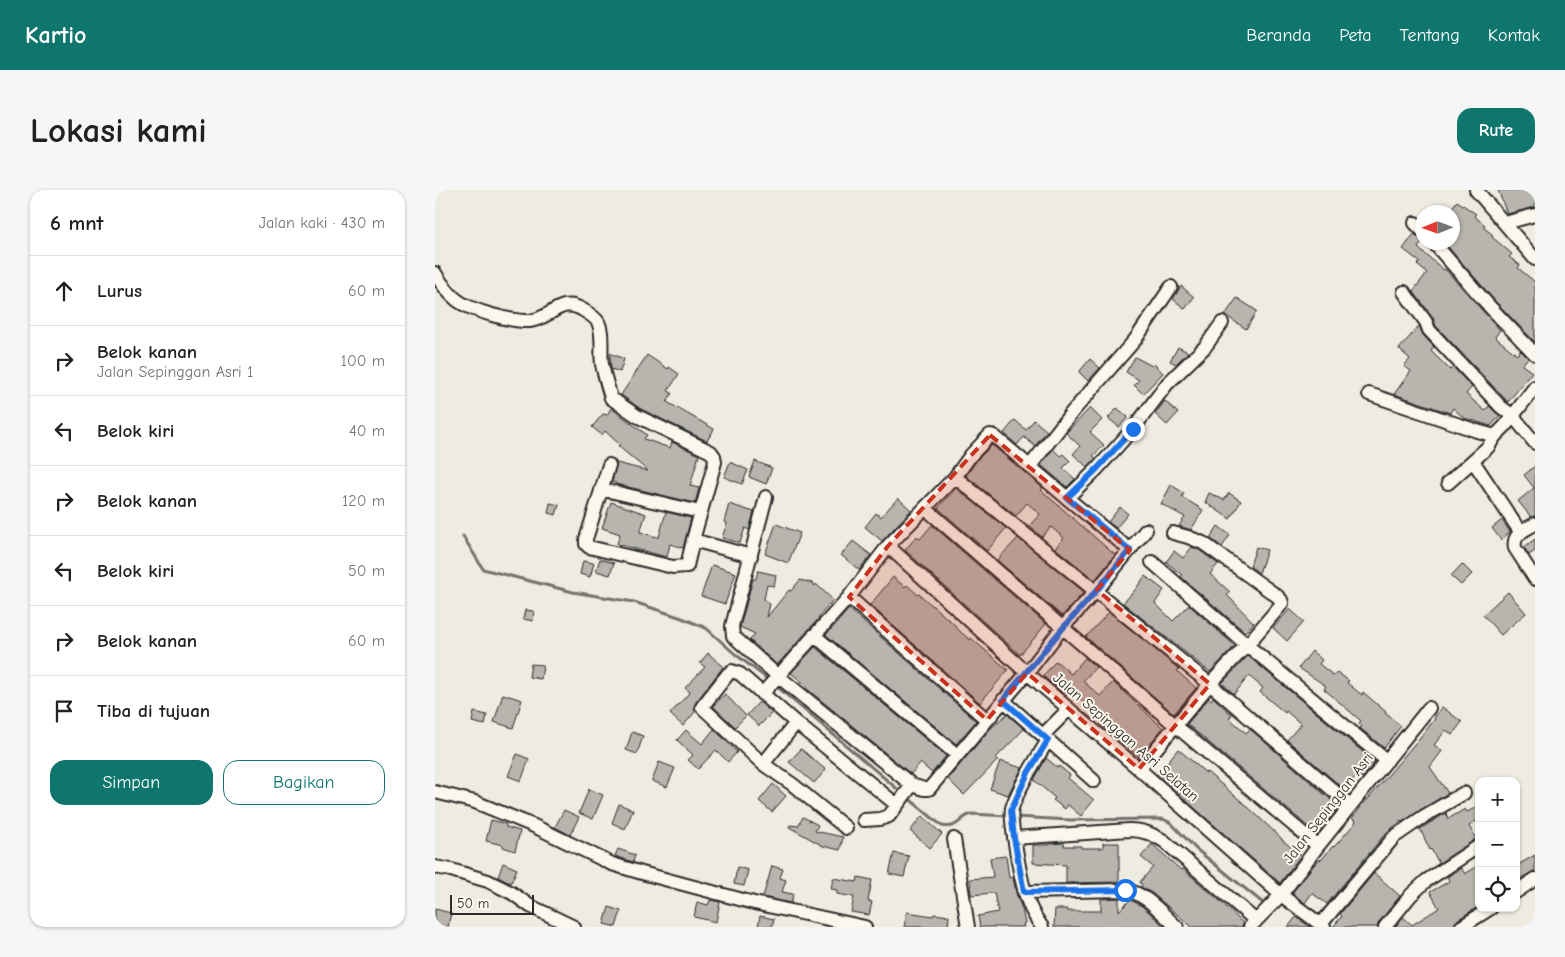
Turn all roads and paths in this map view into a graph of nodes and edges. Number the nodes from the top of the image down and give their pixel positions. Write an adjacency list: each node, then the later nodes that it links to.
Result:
1 (1476, 190): 3 (street)
2 (1535, 215): 3 (street)
3 (1505, 223): 5 (street)
4 (1440, 250): 10 (street)
5 (1535, 259)
6 (435, 274): 25 (street)
7 (1171, 287): 18 (street)
8 (1404, 292): 13 (street)
9 (1222, 323): 23 (street)
10 (1535, 354)
11 (1535, 387): 13 (street)
12 (1369, 394): 14 (street)
13 (1513, 416): 14 (street); 15 (street)
14 (1495, 436): 16 (street)
15 (1535, 442)
16 (1473, 461): 20 (street); 29 (street)
17 (609, 465): 21 (street)
18 (1029, 466): 19 (street); 23 (street)
19 (955, 477): 24 (street); 36 (street)
20 (1448, 483)
21 (601, 489): 25 (street); 30 (street)
22 (766, 497): 33 (street)
23 (1067, 498): 32 (street)
24 (925, 508): 31 (street); 38 (street)
25 (700, 512): 30 (street)
26 (1535, 524): 29 (street)
27 (1146, 530): 32 (street)
28 (1173, 533): 40 (street)
29 (1517, 538): 35 (street)
30 (693, 540): 33 (street)
31 (888, 546): 37 (street); 41 (street, Jalan Sepinggan Asri Selatan)
32 (1130, 550): 36 (street)
33 (751, 556): 42 (street)
34 (1152, 562): 40 (street)
35 (1535, 579)
36 (1097, 590): 38 (street); 43 (street)
37 (849, 597): 39 (street); 48 (street)
38 (1063, 628): 41 (street); 50 (street)
39 (814, 636): 42 (street); 52 (street)
40 (1247, 645): 43 (street); 53 (street)
41 (1027, 673): 45 (street); 47 (street, Jalan Sepinggan Asri Selatan)
42 (777, 676): 44 (street); 57 (street)
43 (1210, 684): 50 (street); 61 (street)
44 (763, 693): 49 (street); 54 (street)
45 (1003, 700): 48 (street); 51 (street)
46 (1429, 708): 53 (street, Jalan Sepinggan Asri)
47 (1069, 709): 51 (street); 55 (street, Jalan Sepinggan Asri Selatan)
48 (987, 720): 52 (street)
49 (796, 722): 54 (street); 60 (street)
50 (1176, 726): 55 (street); 66 (street)
51 (1046, 738): 56 (street); 64 (street)
52 (957, 755): 57 (street)
53 (1387, 761): 61 (street, Jalan Sepinggan Asri)
54 (763, 764): 63 (street)
55 (1139, 769): 72 (street, Jalan Sepinggan Asri Selatan)
56 (1094, 781)
57 (912, 785): 60 (street)
58 (435, 792): 77 (street)
59 (1464, 793): 75 (street)
60 (897, 805): 62 (street)
61 (1350, 805): 66 (street, Jalan Sepinggan Asri)
62 (864, 820)
63 (846, 828)
64 (1014, 838): 71 (street); 74 (street)
65 (954, 839): 78 (street)
66 (1318, 846): 72 (street, Jalan Sepinggan Asri)
67 (1475, 849): 81 (street)
68 (435, 867): 76 (street)
69 (1535, 879): 70 (street)
70 (1520, 889)
71 (1024, 892): 79 (street); 80 (street)
72 (1279, 898): 74 (street, Jalan Sepinggan Asri); 75 (street, Jalan Sepinggan Asri Selatan)
73 (1485, 912): 82 (street)
74 (1255, 922)
75 (1323, 926)
76 (574, 927)
77 (865, 927)
78 (968, 927)
79 (1042, 927)
80 (1177, 927)
81 (1385, 927)
82 (1461, 927)

